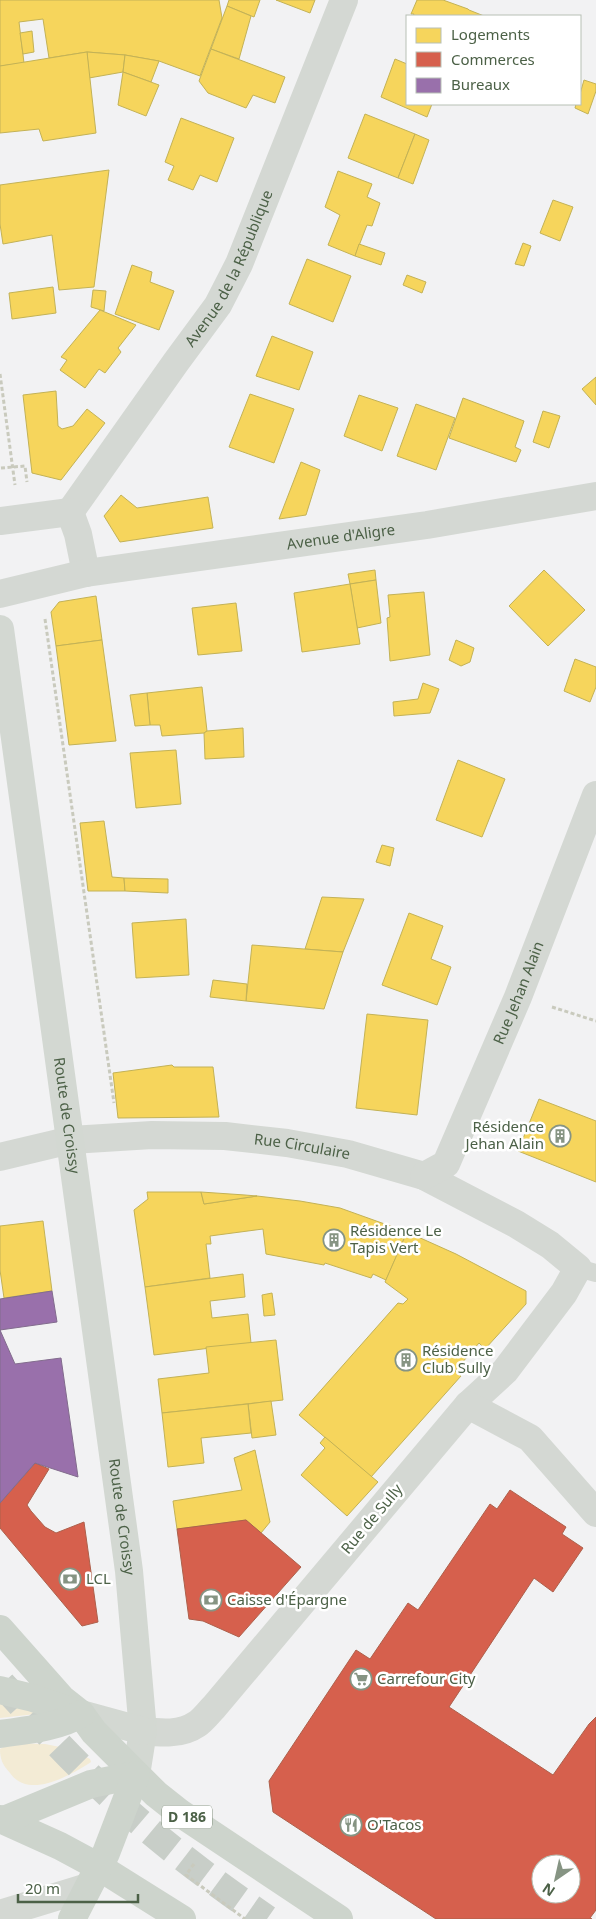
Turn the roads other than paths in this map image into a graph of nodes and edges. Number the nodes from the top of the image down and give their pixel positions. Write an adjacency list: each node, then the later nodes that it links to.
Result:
1 (344, 0): 3 (street, Avenue de la République)
2 (596, 496): 5 (street, Avenue d'Aligre)
3 (70, 512): 4 (street); 5 (street)
4 (0, 520)
5 (86, 573): 6 (street, Avenue d'Aligre)
6 (0, 594)
7 (0, 629): 9 (main road, Route de Croissy)
8 (596, 795): 11 (street, Rue Jehan Alain)
9 (72, 1140): 10 (street, Rue Circulaire); 11 (street, Rue Circulaire); 18 (main road, Route de Croissy)
10 (0, 1157)
11 (424, 1176): 12 (street, Rue Circulaire)
12 (587, 1271): 13 (street, Rue de Sully)
13 (468, 1405): 14 (street); 18 (street, Rue de Sully)
14 (596, 1513)
15 (6, 1636): 17 (main road, D 186)
16 (0, 1690): 17 (main road)
17 (81, 1714): 18 (main road); 19 (main road); 20 (main road, D 186)
18 (143, 1731): 20 (main road, Route de Croissy)
19 (0, 1734)
20 (136, 1775): 21 (main road); 22 (main road); 26 (main road, D 186)
21 (1, 1819): 22 (main road)
22 (94, 1877): 23 (main road); 24 (street); 25 (main road)
23 (173, 1913)
24 (0, 1914)
25 (72, 1919)
26 (339, 1919)

